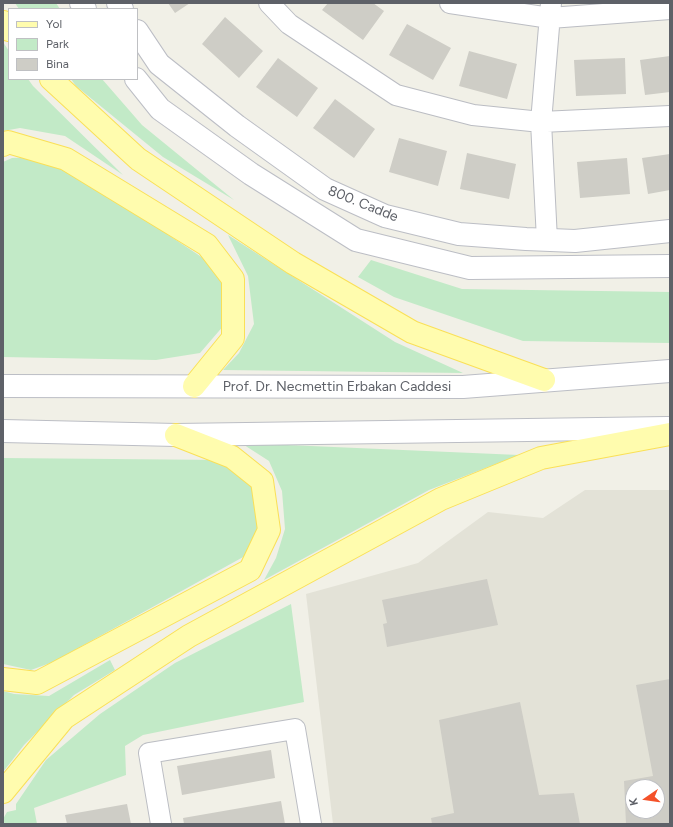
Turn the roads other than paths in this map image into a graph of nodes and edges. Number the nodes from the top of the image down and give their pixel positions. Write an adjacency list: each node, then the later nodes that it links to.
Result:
1 (269, 3): 9 (street)
2 (450, 3): 4 (street)
3 (670, 9): 4 (street)
4 (550, 11): 9 (street)
5 (138, 32): 12 (main road, 800. Cadde)
6 (51, 80): 15 (main road)
7 (137, 80): 13 (main road, 800. Cadde)
8 (670, 116): 9 (street)
9 (540, 122): 12 (street)
10 (3, 145): 17 (main road)
11 (670, 231): 12 (main road, 800. Cadde)
12 (547, 240)
13 (670, 266)
14 (670, 371): 15 (main road, Prof. Dr. Necmettin Erbakan Caddesi)
15 (544, 380): 17 (main road, Prof. Dr. Necmettin Erbakan Caddesi)
16 (3, 386): 17 (main road, Prof. Dr. Necmettin Erbakan Caddesi)
17 (194, 386)
18 (670, 428): 21 (main road)
19 (3, 431): 21 (main road)
20 (670, 434): 23 (main road)
21 (176, 435): 22 (main road)
22 (3, 680)
23 (3, 792)
24 (161, 824): 25 (street)
25 (311, 824)

